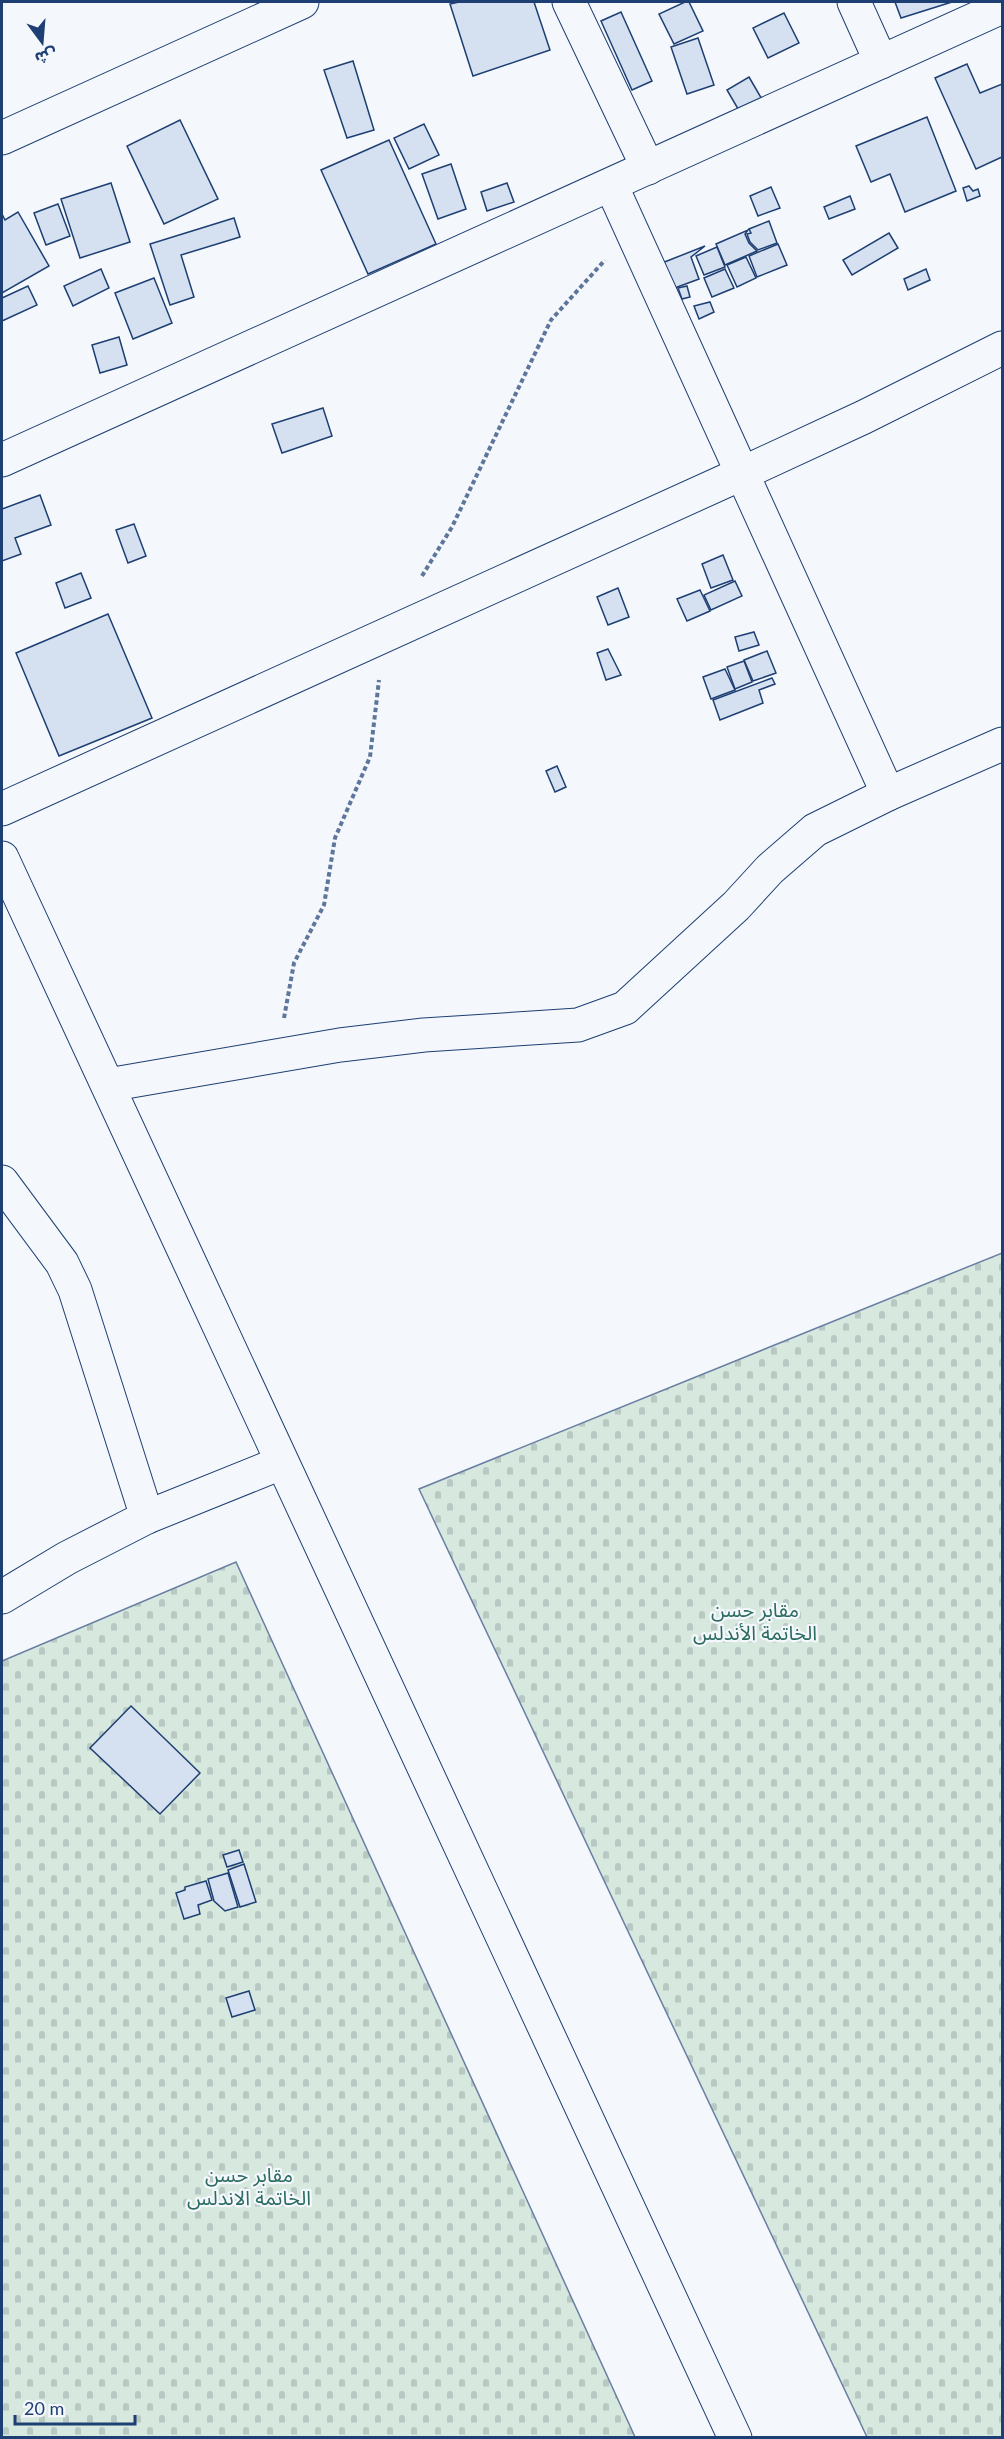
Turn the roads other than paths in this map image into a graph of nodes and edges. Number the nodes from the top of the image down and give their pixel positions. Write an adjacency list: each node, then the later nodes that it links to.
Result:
1 (569, 2): 7 (street)
2 (854, 2): 5 (street)
3 (285, 5): 6 (street)
4 (1002, 7): 5 (street)
5 (882, 62): 7 (street)
6 (2, 138)
7 (648, 168): 8 (street)
8 (610, 185): 10 (street); 11 (street)
9 (1002, 348): 11 (street)
10 (2, 460)
11 (743, 474): 13 (street); 14 (street)
12 (1002, 744): 13 (street)
13 (888, 794): 16 (street)
14 (2, 809)
15 (2, 858): 16 (street)
16 (108, 1085): 18 (street)
17 (2, 1182): 19 (street)
18 (280, 1463): 19 (street); 21 (street)
19 (147, 1517): 20 (street)
20 (2, 1596)
21 (735, 2438)

